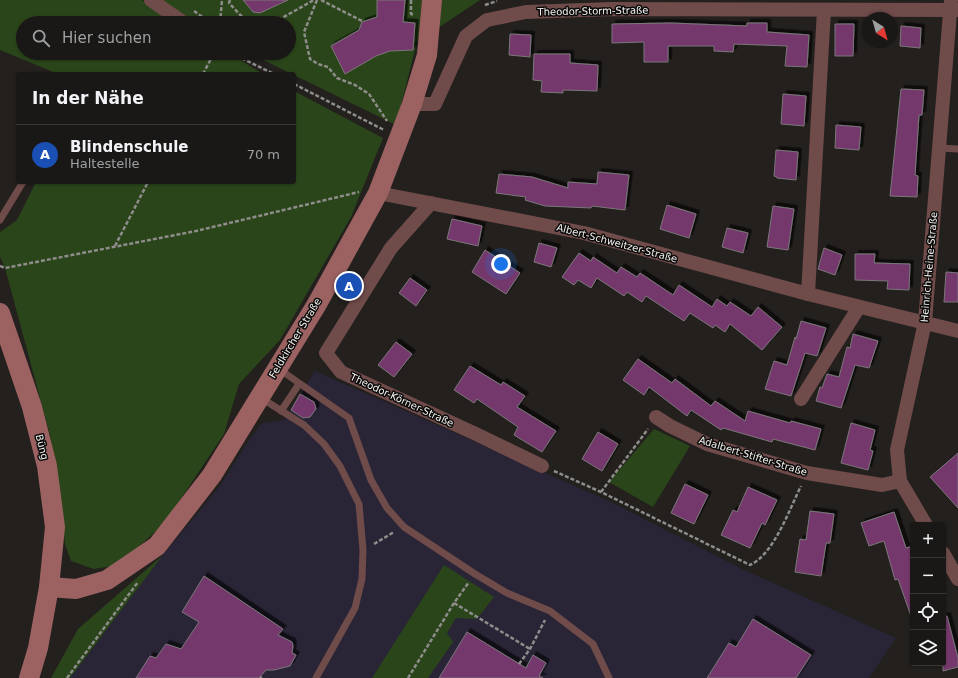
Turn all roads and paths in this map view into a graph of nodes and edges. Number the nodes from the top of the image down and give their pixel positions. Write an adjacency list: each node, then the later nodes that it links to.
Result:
1 (151, 0): 11 (street)
2 (222, 0): 12 (path)
3 (230, 0): 13 (path)
4 (315, 0): 14 (path); 22 (path)
5 (321, 0): 15 (path)
6 (432, 0): 21 (street, Feldkircher Straße)
7 (613, 5): 8 (street, Theodor-Storm-Straße); 21 (street, Theodor-Storm-Straße)
8 (785, 5): 10 (street, Theodor-Storm-Straße)
9 (953, 7): 10 (street, Theodor-Storm-Straße); 23 (street, Heinrich-Heine-Straße)
10 (824, 10): 32 (street)
11 (174, 16)
12 (221, 16)
13 (241, 16)
14 (286, 16)
15 (362, 22)
16 (210, 60): 18 (path)
17 (245, 60): 19 (path)
18 (204, 72)
19 (270, 72)
20 (296, 85): 22 (path)
21 (412, 104): 22 (street, Feldkircher Straße)
22 (399, 138): 27 (street, Feldkircher Straße)
23 (939, 148): 24 (lane); 35 (street, Heinrich-Heine-Straße)
24 (958, 149)
25 (22, 184): 29 (lane)
26 (147, 184): 30 (path)
27 (378, 193): 28 (street, Albert-Schweitzer-Straße); 30 (path); 37 (street, Feldkircher Straße)
28 (431, 203): 32 (street, Albert-Schweitzer-Straße); 43 (street, Theodor-Körner-Straße)
29 (0, 220)
30 (115, 246): 31 (path)
31 (0, 266)
32 (808, 294): 33 (street, Albert-Schweitzer-Straße)
33 (859, 307): 35 (street, Albert-Schweitzer-Straße); 40 (street)
34 (0, 313): 54 (street, Büng)
35 (924, 322): 36 (street, Albert-Schweitzer-Straße); 45 (street, Heinrich-Heine-Straße)
36 (958, 331)
37 (277, 368): 38 (lane); 39 (street, Feldkircher Straße)
38 (299, 384): 41 (lane); 48 (lane)
39 (260, 397): 41 (lane); 54 (street, Feldkircher Straße)
40 (801, 399)
41 (281, 411): 49 (lane)
42 (656, 417): 44 (street, Adalbert-Stifter-Straße); 46 (path)
43 (542, 466): 46 (path)
44 (807, 473): 45 (street, Adalbert-Stifter-Straße); 46 (path)
45 (900, 480): 47 (street, Heinrich-Heine-Straße)
46 (602, 492)
47 (924, 522)
48 (404, 527): 49 (path); 51 (lane)
49 (363, 550): 61 (lane)
50 (945, 558): 52 (street)
51 (475, 574): 55 (path); 56 (lane)
52 (958, 579)
53 (139, 580): 60 (path)
54 (49, 586): 59 (street, Büng)
55 (454, 603): 57 (path); 62 (path)
56 (550, 611): 57 (path); 63 (lane)
57 (530, 649): 58 (path)
58 (520, 664)
59 (28, 678)
60 (67, 678)
61 (316, 678)
62 (408, 678)
63 (610, 678)

